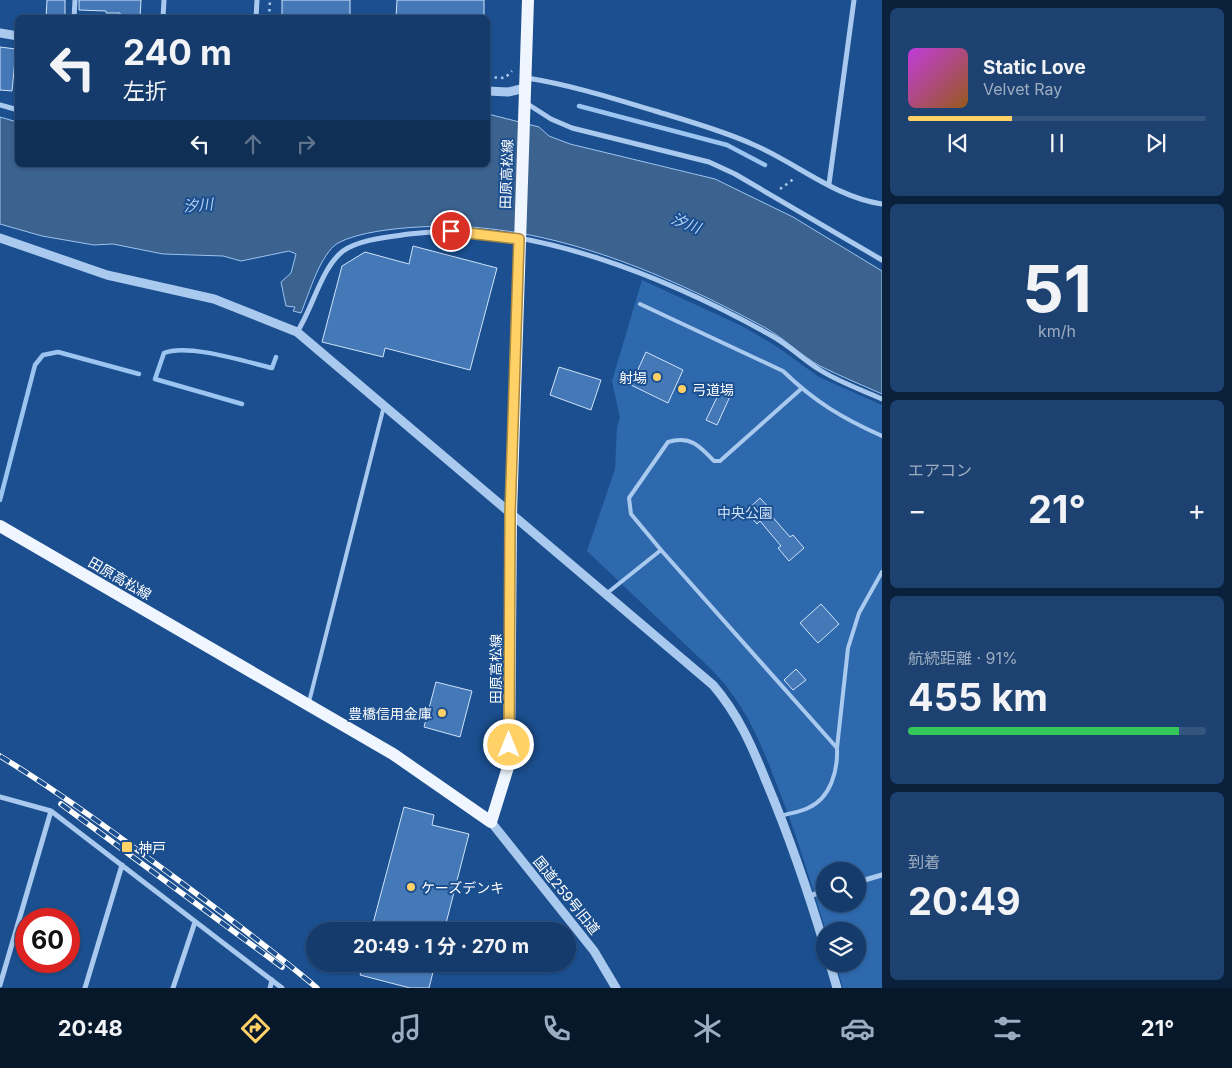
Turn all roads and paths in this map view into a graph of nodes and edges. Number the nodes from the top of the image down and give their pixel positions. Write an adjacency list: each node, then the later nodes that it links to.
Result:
1 (75, 0): 7 (street)
2 (164, 0): 8 (street)
3 (257, 0): 9 (street)
4 (270, 0): 10 (path)
5 (528, 0): 15 (main road, 田原高松線)
6 (854, 0): 21 (street)
7 (74, 15)
8 (163, 15)
9 (256, 15)
10 (269, 15)
11 (0, 33): 12 (street)
12 (15, 36)
13 (512, 64): 14 (path)
14 (490, 77)
15 (525, 83): 16 (street); 18 (main road, 田原高松線); 20 (street)
16 (490, 90)
17 (0, 105): 19 (street)
18 (524, 107): 22 (street); 24 (main road, 田原高松線)
19 (15, 109)
20 (803, 173): 21 (street); 22 (path)
21 (828, 184): 23 (street)
22 (771, 195): 26 (street)
23 (882, 204)
24 (519, 237): 28 (street); 30 (street); 33 (main road, 田原高松線)
25 (0, 238): 28 (street)
26 (882, 260)
27 (640, 304): 29 (lane)
28 (297, 332): 31 (street)
29 (801, 389): 32 (lane); 35 (lane)
30 (882, 399)
31 (385, 405): 33 (street); 38 (lane)
32 (882, 436)
33 (510, 514): 37 (street); 43 (main road, 田原高松線)
34 (0, 526): 38 (main road, 田原高松線)
35 (660, 550): 37 (lane); 39 (lane)
36 (882, 572): 39 (lane)
37 (606, 594): 42 (street)
38 (308, 705): 43 (main road, 田原高松線)
39 (837, 748): 42 (lane)
40 (0, 797): 41 (street)
41 (52, 811): 44 (street); 53 (street)
42 (781, 816): 48 (street)
43 (491, 822): 58 (street, 国道259号旧道)
44 (122, 865): 49 (street); 54 (street)
45 (882, 875): 46 (street)
46 (866, 880)
47 (816, 894): 48 (street)
48 (809, 896): 50 (street)
49 (195, 922): 52 (street); 55 (street)
50 (817, 922)
51 (832, 972): 59 (street)
52 (272, 980): 56 (street); 57 (street)
53 (0, 985)
54 (85, 988)
55 (173, 988)
56 (270, 988)
57 (282, 988)
58 (616, 988)
59 (837, 988)

